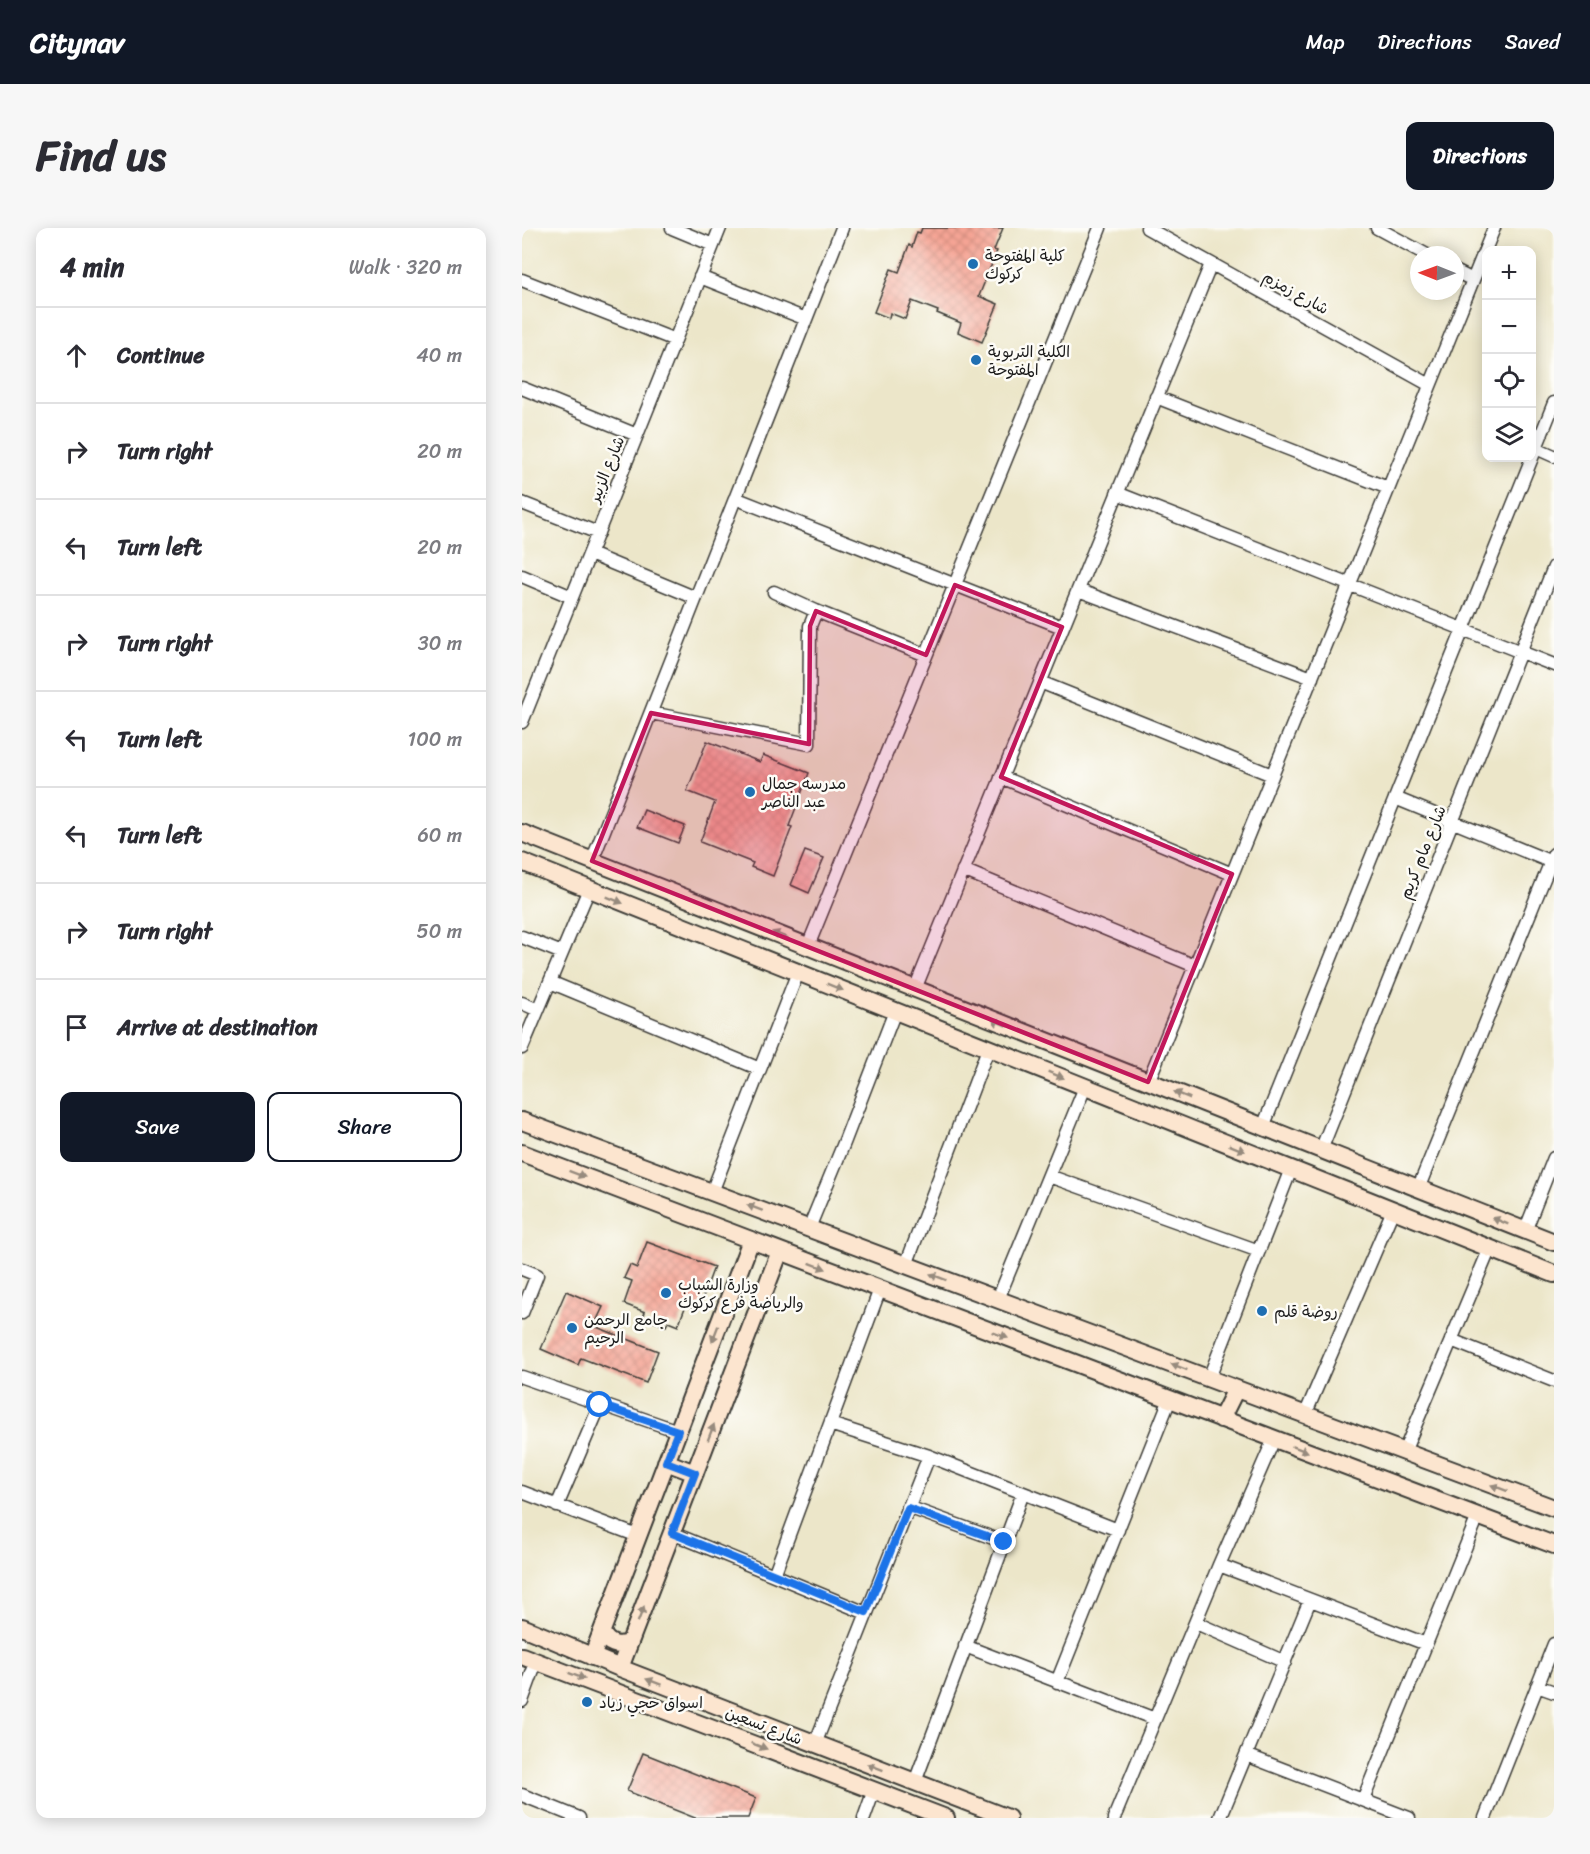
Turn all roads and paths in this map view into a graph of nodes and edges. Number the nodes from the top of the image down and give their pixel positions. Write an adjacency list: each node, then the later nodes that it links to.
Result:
1 (672, 228): 8 (street)
2 (720, 228): 8 (street, شارع الزبير)
3 (842, 228): 15 (street)
4 (1100, 228): 34 (street)
5 (1377, 228): 9 (street)
6 (1494, 228): 14 (street)
7 (1149, 229): 10 (street, شارع زمزم)
8 (713, 245): 12 (street, شارع الزبير)
9 (1410, 246)
10 (1211, 264): 17 (street, شارع زمزم); 19 (street)
11 (1464, 276): 14 (street)
12 (700, 277): 15 (street); 16 (street, شارع الزبير)
13 (522, 280): 16 (street)
14 (1473, 280): 17 (street)
15 (806, 319): 27 (street)
16 (675, 340): 21 (street, شارع الزبير)
17 (1430, 385): 25 (street)
18 (522, 388): 21 (street)
19 (1156, 398): 25 (street); 26 (street)
20 (1554, 403): 22 (street)
21 (637, 435): 29 (street, شارع الزبير)
22 (1536, 448): 23 (street)
23 (1554, 456)
24 (1530, 462): 41 (street)
25 (1388, 488): 33 (street)
26 (1117, 493): 33 (street); 35 (street)
27 (735, 498): 34 (street); 38 (street)
28 (522, 503): 29 (street)
29 (598, 533): 30 (street, شارع الزبير)
30 (590, 554): 37 (street, شارع الزبير); 38 (street)
31 (1554, 567): 42 (street, شارع مام كريم)
32 (522, 576): 37 (street)
33 (1350, 584): 41 (street); 45 (street)
34 (955, 585): 40 (street); 43 (street)
35 (1078, 591): 40 (street); 45 (street)
36 (774, 592): 39 (street)
37 (572, 597): 47 (street, شارع الزبير)
38 (696, 598): 48 (street)
39 (816, 611): 43 (street); 48 (street)
40 (1062, 627): 46 (street)
41 (1463, 629): 42 (street); 52 (street)
42 (1520, 652): 44 (street); 53 (street, شارع مام كريم)
43 (926, 655): 62 (street)
44 (1554, 665)
45 (1312, 678): 50 (street)
46 (1040, 682): 50 (street); 51 (street)
47 (527, 694): 49 (street, شارع الزبير)
48 (651, 713): 56 (street)
49 (522, 723)
50 (1272, 775): 59 (street)
51 (1001, 777): 58 (street); 59 (street)
52 (1395, 798): 53 (street); 79 (street)
53 (1452, 821): 55 (street); 80 (street, شارع مام كريم)
54 (522, 833): 56 (street)
55 (1553, 860): 85 (street)
56 (592, 861): 62 (street, one-way to 56)
57 (522, 862): 60 (street)
58 (963, 870): 64 (street); 67 (street)
59 (1232, 874): 64 (street)
60 (589, 889): 63 (street); 65 (street, one-way to 65)
61 (522, 937): 63 (street)
62 (808, 946): 67 (street)
63 (562, 953): 66 (street)
64 (1195, 966): 76 (street)
65 (798, 972): 70 (street, one-way to 70); 75 (street)
66 (550, 982): 69 (street); 75 (street)
67 (915, 989): 71 (street, one-way to 67)
68 (522, 1003): 69 (street)
69 (538, 1010): 72 (street)
70 (894, 1011): 73 (street); 88 (street)
71 (1043, 1040): 74 (street); 76 (street)
72 (522, 1048)
73 (988, 1048): 74 (street); 95 (street)
74 (1032, 1066): 77 (street, one-way to 77)
75 (760, 1069): 86 (street)
76 (1148, 1082): 79 (street, one-way to 76)
77 (1085, 1087): 83 (street, one-way to 83); 84 (street)
78 (522, 1121): 86 (street)
79 (1263, 1127): 80 (street)
80 (1321, 1150): 85 (street)
81 (522, 1153): 90 (street, one-way to 90)
82 (1554, 1158): 89 (street)
83 (1291, 1169): 87 (street); 94 (street)
84 (1049, 1176): 94 (street); 99 (street)
85 (1418, 1189): 89 (street, one-way to 85)
86 (712, 1192): 88 (street, one-way to 86)
87 (1393, 1210): 92 (street); 108 (street)
88 (809, 1228): 95 (street)
89 (1525, 1231): 91 (street)
90 (751, 1240): 93 (street); 111 (street, one-way to 111)
91 (1554, 1242)
92 (1490, 1248): 97 (street); 101 (street)
93 (780, 1251): 98 (street, one-way to 98); 116 (street, one-way to 93)
94 (1259, 1251): 103 (street)
95 (906, 1264): 99 (street, one-way to 95)
96 (522, 1269): 100 (street)
97 (1554, 1274)
98 (880, 1289): 106 (street, one-way to 106); 110 (street)
99 (998, 1299): 103 (street, one-way to 99)
100 (522, 1313)
101 (1451, 1340): 104 (street); 113 (street)
102 (522, 1377): 107 (street)
103 (1209, 1378): 105 (street)
104 (1554, 1382)
105 (1236, 1389): 108 (street); 109 (street)
106 (1170, 1399): 109 (street); 123 (street)
107 (600, 1405): 111 (street); 119 (street)
108 (1305, 1415): 113 (street)
109 (1221, 1419): 112 (street)
110 (830, 1424): 114 (street); 129 (street)
111 (678, 1431): 115 (street)
112 (1274, 1439): 122 (street, one-way to 122); 128 (street)
113 (1404, 1452): 121 (street, one-way to 113)
114 (929, 1456): 118 (street); 120 (street)
115 (666, 1462): 116 (street); 125 (street)
116 (695, 1473): 124 (street)
117 (522, 1492): 119 (street)
118 (1023, 1493): 123 (street); 126 (street)
119 (558, 1506): 125 (street)
120 (908, 1508): 126 (street); 131 (street)
121 (1554, 1508)
122 (1478, 1516): 127 (street); 136 (street)
123 (1118, 1530): 143 (street)
124 (672, 1533): 129 (street); 135 (street, one-way to 124)
125 (638, 1536): 134 (street)
126 (1004, 1542): 138 (street)
127 (1554, 1545)
128 (1219, 1565): 130 (street); 132 (street)
129 (774, 1575): 131 (street)
130 (1310, 1600): 136 (street); 141 (street)
131 (866, 1612): 148 (street)
132 (1196, 1623): 141 (street); 147 (street)
133 (522, 1627): 139 (street, شارع تسعين)
134 (602, 1632): 135 (street); 139 (street)
135 (630, 1642): 142 (street)
136 (1426, 1644): 153 (street)
137 (1554, 1644): 144 (street)
138 (965, 1646): 143 (street); 150 (street)
139 (592, 1657): 142 (street, شارع تسعين)
140 (529, 1658): 146 (street); 151 (street, شارع تسعين, one-way to 151)
141 (1285, 1662): 149 (street)
142 (620, 1668): 148 (street, شارع تسعين, one-way to 142)
143 (1057, 1682): 147 (street)
144 (1537, 1686): 145 (street); 161 (street)
145 (1554, 1692)
146 (522, 1701)
147 (1155, 1719): 158 (street)
148 (815, 1744): 150 (street, شارع تسعين, one-way to 148)
149 (1246, 1755): 153 (street); 159 (street)
150 (915, 1782): 157 (street, شارع تسعين)
151 (874, 1790): 155 (street); 156 (street, شارع تسعين)
152 (522, 1796): 154 (street)
153 (1363, 1800): 160 (street)
154 (579, 1818)
155 (864, 1818)
156 (946, 1818)
157 (1008, 1818)
158 (1114, 1818)
159 (1220, 1818)
160 (1409, 1818)
161 (1485, 1818)

